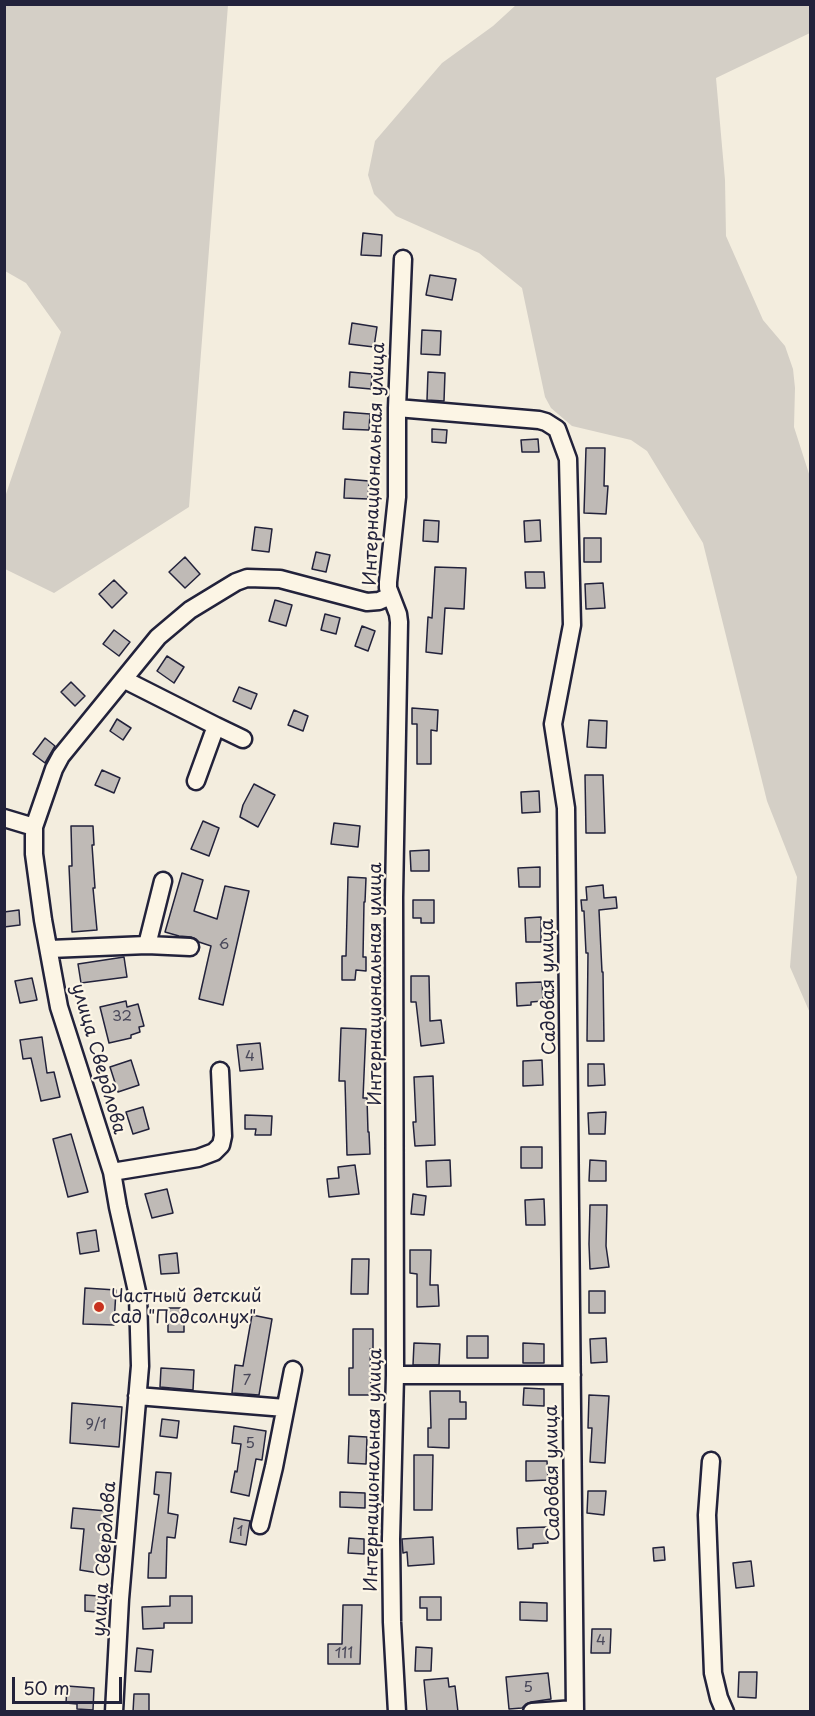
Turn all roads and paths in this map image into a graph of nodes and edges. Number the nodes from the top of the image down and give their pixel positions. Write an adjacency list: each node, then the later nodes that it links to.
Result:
1 (403, 260): 2 (street, Интернациональная улица)
2 (398, 408): 3 (street, Интернациональная улица); 18 (street, Садовая улица)
3 (390, 596): 4 (street, улица Свердлова); 17 (street, Интернациональная улица)
4 (124, 680): 5 (street); 9 (street, улица Свердлова)
5 (216, 726): 6 (street); 7 (street)
6 (243, 739)
7 (196, 781)
8 (4, 818): 9 (street)
9 (34, 827): 13 (street, улица Свердлова)
10 (163, 880): 11 (street)
11 (147, 945): 12 (street); 13 (street)
12 (190, 947)
13 (50, 950): 15 (street, улица Свердлова)
14 (220, 1071): 15 (street)
15 (112, 1172): 19 (street, улица Свердлова)
16 (293, 1370): 20 (street)
17 (395, 1375): 18 (street); 25 (street, Интернациональная улица)
18 (572, 1375): 23 (street, Садовая улица)
19 (137, 1396): 20 (street); 24 (street, улица Свердлова)
20 (285, 1408): 22 (street)
21 (711, 1461): 27 (street)
22 (260, 1525)
23 (575, 1710): 26 (street)
24 (114, 1712)
25 (397, 1712)
26 (532, 1712)
27 (725, 1712)

